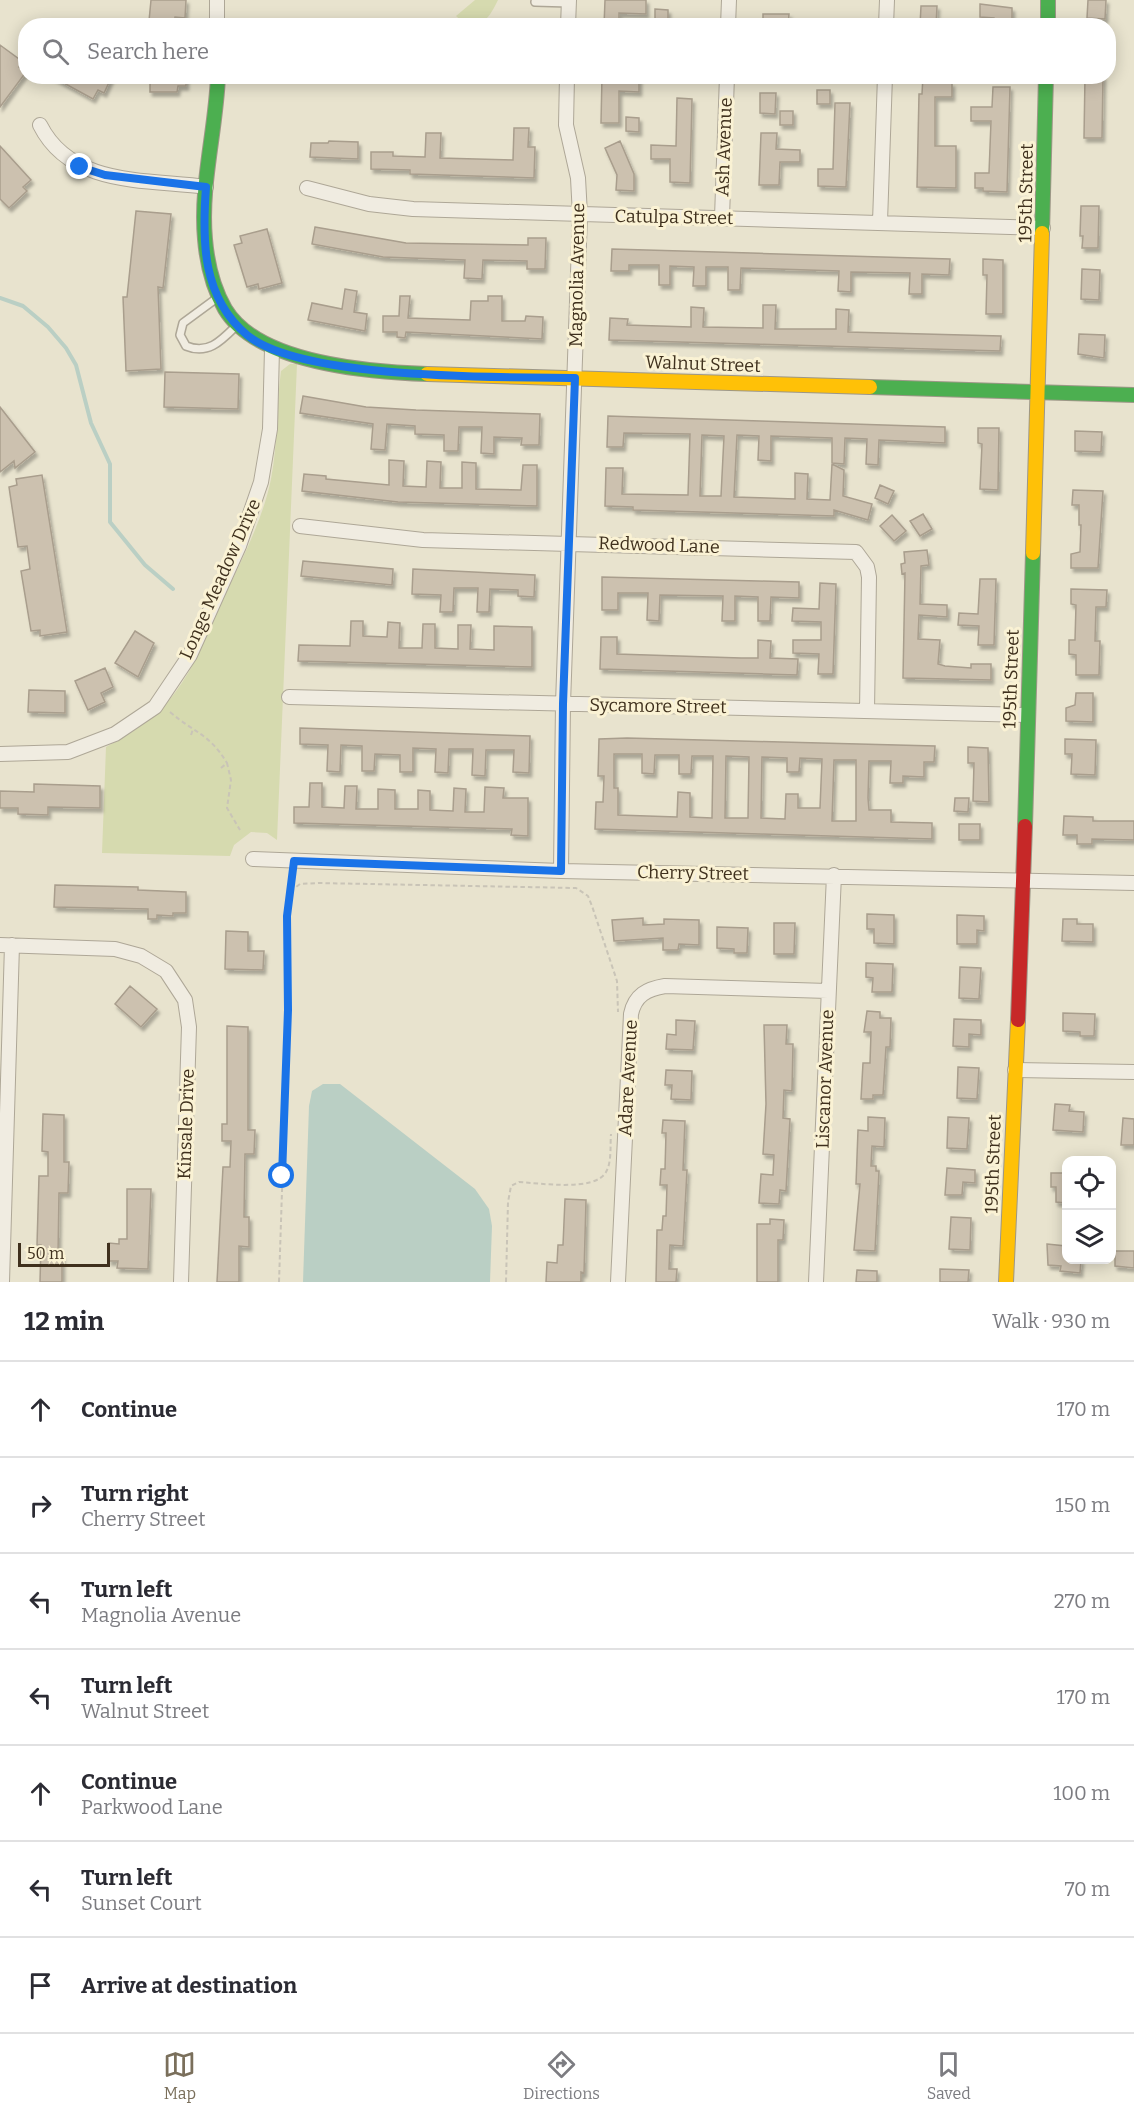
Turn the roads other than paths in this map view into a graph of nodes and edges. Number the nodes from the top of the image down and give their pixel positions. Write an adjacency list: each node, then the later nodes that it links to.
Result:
1 (217, 0): 7 (street)
2 (729, 0): 9 (street)
3 (887, 0): 10 (street)
4 (1048, 0): 11 (street)
5 (536, 2): 6 (lane)
6 (569, 2): 8 (street)
7 (217, 18)
8 (568, 18)
9 (728, 18)
10 (886, 18)
11 (1048, 18)
12 (217, 84): 18 (street, Walnut Street)
13 (567, 84): 20 (street, Magnolia Avenue)
14 (727, 84): 21 (street, Ash Avenue)
15 (885, 84): 22 (street)
16 (1046, 84): 23 (street, 195th Street)
17 (40, 125): 18 (street)
18 (206, 187): 24 (street, Walnut Street)
19 (307, 188): 20 (street, Catulpa Street)
20 (580, 215): 21 (street, Catulpa Street); 27 (street, Magnolia Avenue)
21 (722, 217): 22 (street, Catulpa Street)
22 (880, 222): 23 (street, Catulpa Street)
23 (1043, 228): 28 (street, 195th Street)
24 (219, 296): 25 (street, Walnut Street); 25 (lane)
25 (238, 324): 26 (street, Walnut Street)
26 (272, 349): 27 (street, Walnut Street); 36 (street, Longe Meadow Drive)
27 (575, 378): 28 (street, Walnut Street); 31 (street, Magnolia Avenue)
28 (1039, 392): 29 (street, Walnut Street); 35 (street, 195th Street)
29 (1134, 395)
30 (300, 526): 31 (street, Redwood Lane)
31 (569, 542): 33 (street, Magnolia Avenue); 34 (street, Redwood Lane)
32 (289, 697): 33 (street, Sycamore Street)
33 (563, 704): 34 (street, Sycamore Street); 38 (street, Magnolia Avenue)
34 (867, 711): 35 (street, Sycamore Street)
35 (1027, 716): 40 (street, 195th Street)
36 (0, 754)
37 (253, 859): 38 (street, Cherry Street)
38 (561, 871): 39 (street, Cherry Street)
39 (834, 875): 40 (street, Cherry Street); 43 (street, Liscanor Avenue)
40 (1024, 880): 41 (street, Cherry Street); 44 (street, 195th Street)
41 (1134, 883)
42 (6, 945): 46 (street); 47 (street, Kinsale Drive)
43 (828, 991): 48 (street, Adare Avenue); 49 (street, Liscanor Avenue)
44 (1015, 1070): 45 (street); 50 (street, 195th Street)
45 (1134, 1072)
46 (2, 1282)
47 (180, 1282)
48 (618, 1282)
49 (816, 1282)
50 (1006, 1282)

